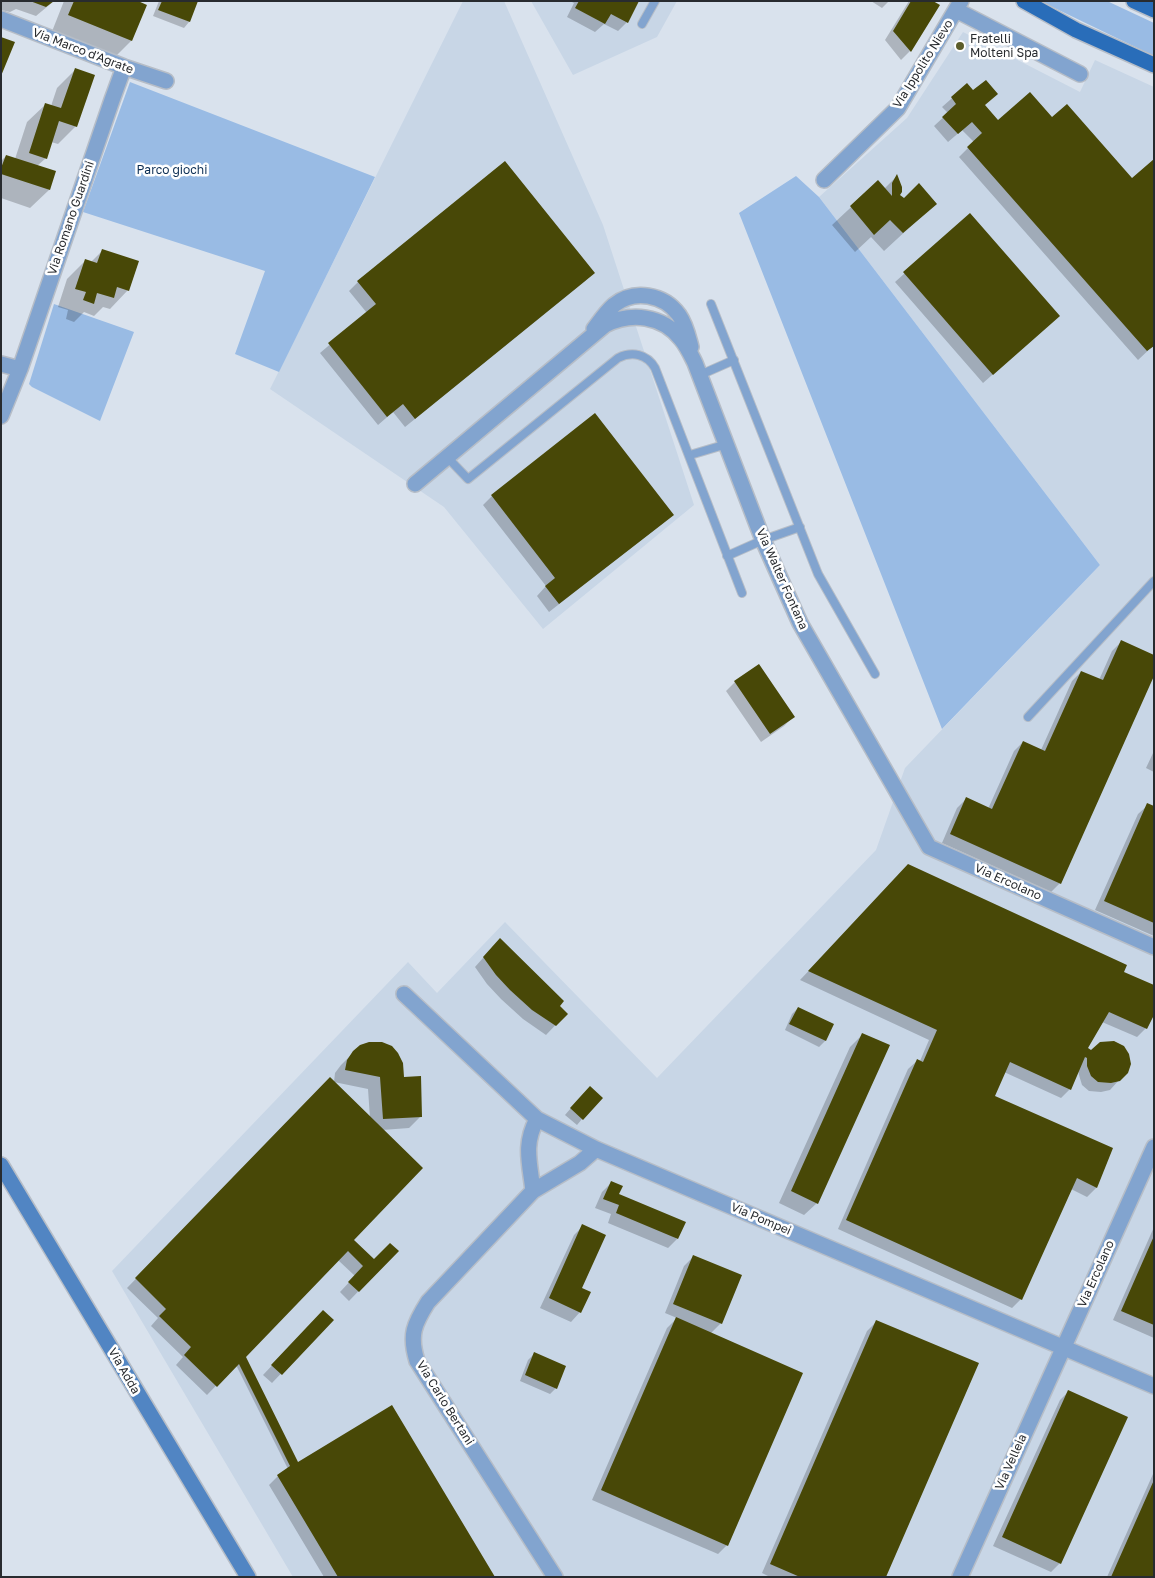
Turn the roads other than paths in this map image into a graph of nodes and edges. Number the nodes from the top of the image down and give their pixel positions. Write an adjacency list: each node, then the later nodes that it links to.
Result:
1 (655, 1): 7 (lane)
2 (1024, 1): 8 (main road)
3 (1134, 1): 5 (main road)
4 (959, 5): 10 (street, Via Ippolito Nievo); 12 (street, Via Ippolito Nievo)
5 (1154, 10)
6 (1, 19): 9 (street, Via Marco d'Agrate)
7 (642, 24)
8 (1154, 65)
9 (124, 67): 11 (street, Via Marco d'Agrate); 17 (street, Via Romano Guardini)
10 (1080, 74)
11 (166, 82)
12 (824, 180)
13 (711, 304): 15 (lane)
14 (584, 342): 18 (street, Via Walter Fontana); 18 (street, Via Walter Fontana); 22 (street, Via Walter Fontana)
15 (734, 360): 18 (lane); 24 (lane)
16 (1, 364): 17 (street)
17 (20, 369): 19 (street, Via Romano Guardini)
18 (697, 369): 20 (street, Via Walter Fontana)
19 (1, 416)
20 (727, 444): 21 (lane); 25 (street, Via Walter Fontana)
21 (690, 455): 22 (lane); 26 (lane)
22 (446, 457): 23 (street, Via Walter Fontana)
23 (415, 484)
24 (800, 527): 25 (lane); 29 (lane)
25 (763, 540): 26 (lane); 31 (street, Via Walter Fontana)
26 (727, 556): 28 (lane)
27 (1154, 581): 30 (lane)
28 (742, 593)
29 (875, 674)
30 (1028, 717)
31 (893, 783): 32 (street, Via Ercolano)
32 (1154, 947)
33 (404, 994): 34 (street, Via Pompei)
34 (537, 1118): 36 (street, Via Pompei); 38 (street)
35 (1154, 1147): 39 (street, Via Ercolano)
36 (596, 1149): 38 (street, Via Carlo Bertani); 39 (street, Via Pompei)
37 (1, 1166): 41 (main road, Via Adda)
38 (533, 1191): 42 (street, Via Carlo Bertani)
39 (1063, 1347): 40 (street, Via Pompei); 43 (street, Via Velleia)
40 (1154, 1386)
41 (248, 1577)
42 (555, 1577)
43 (960, 1577)

